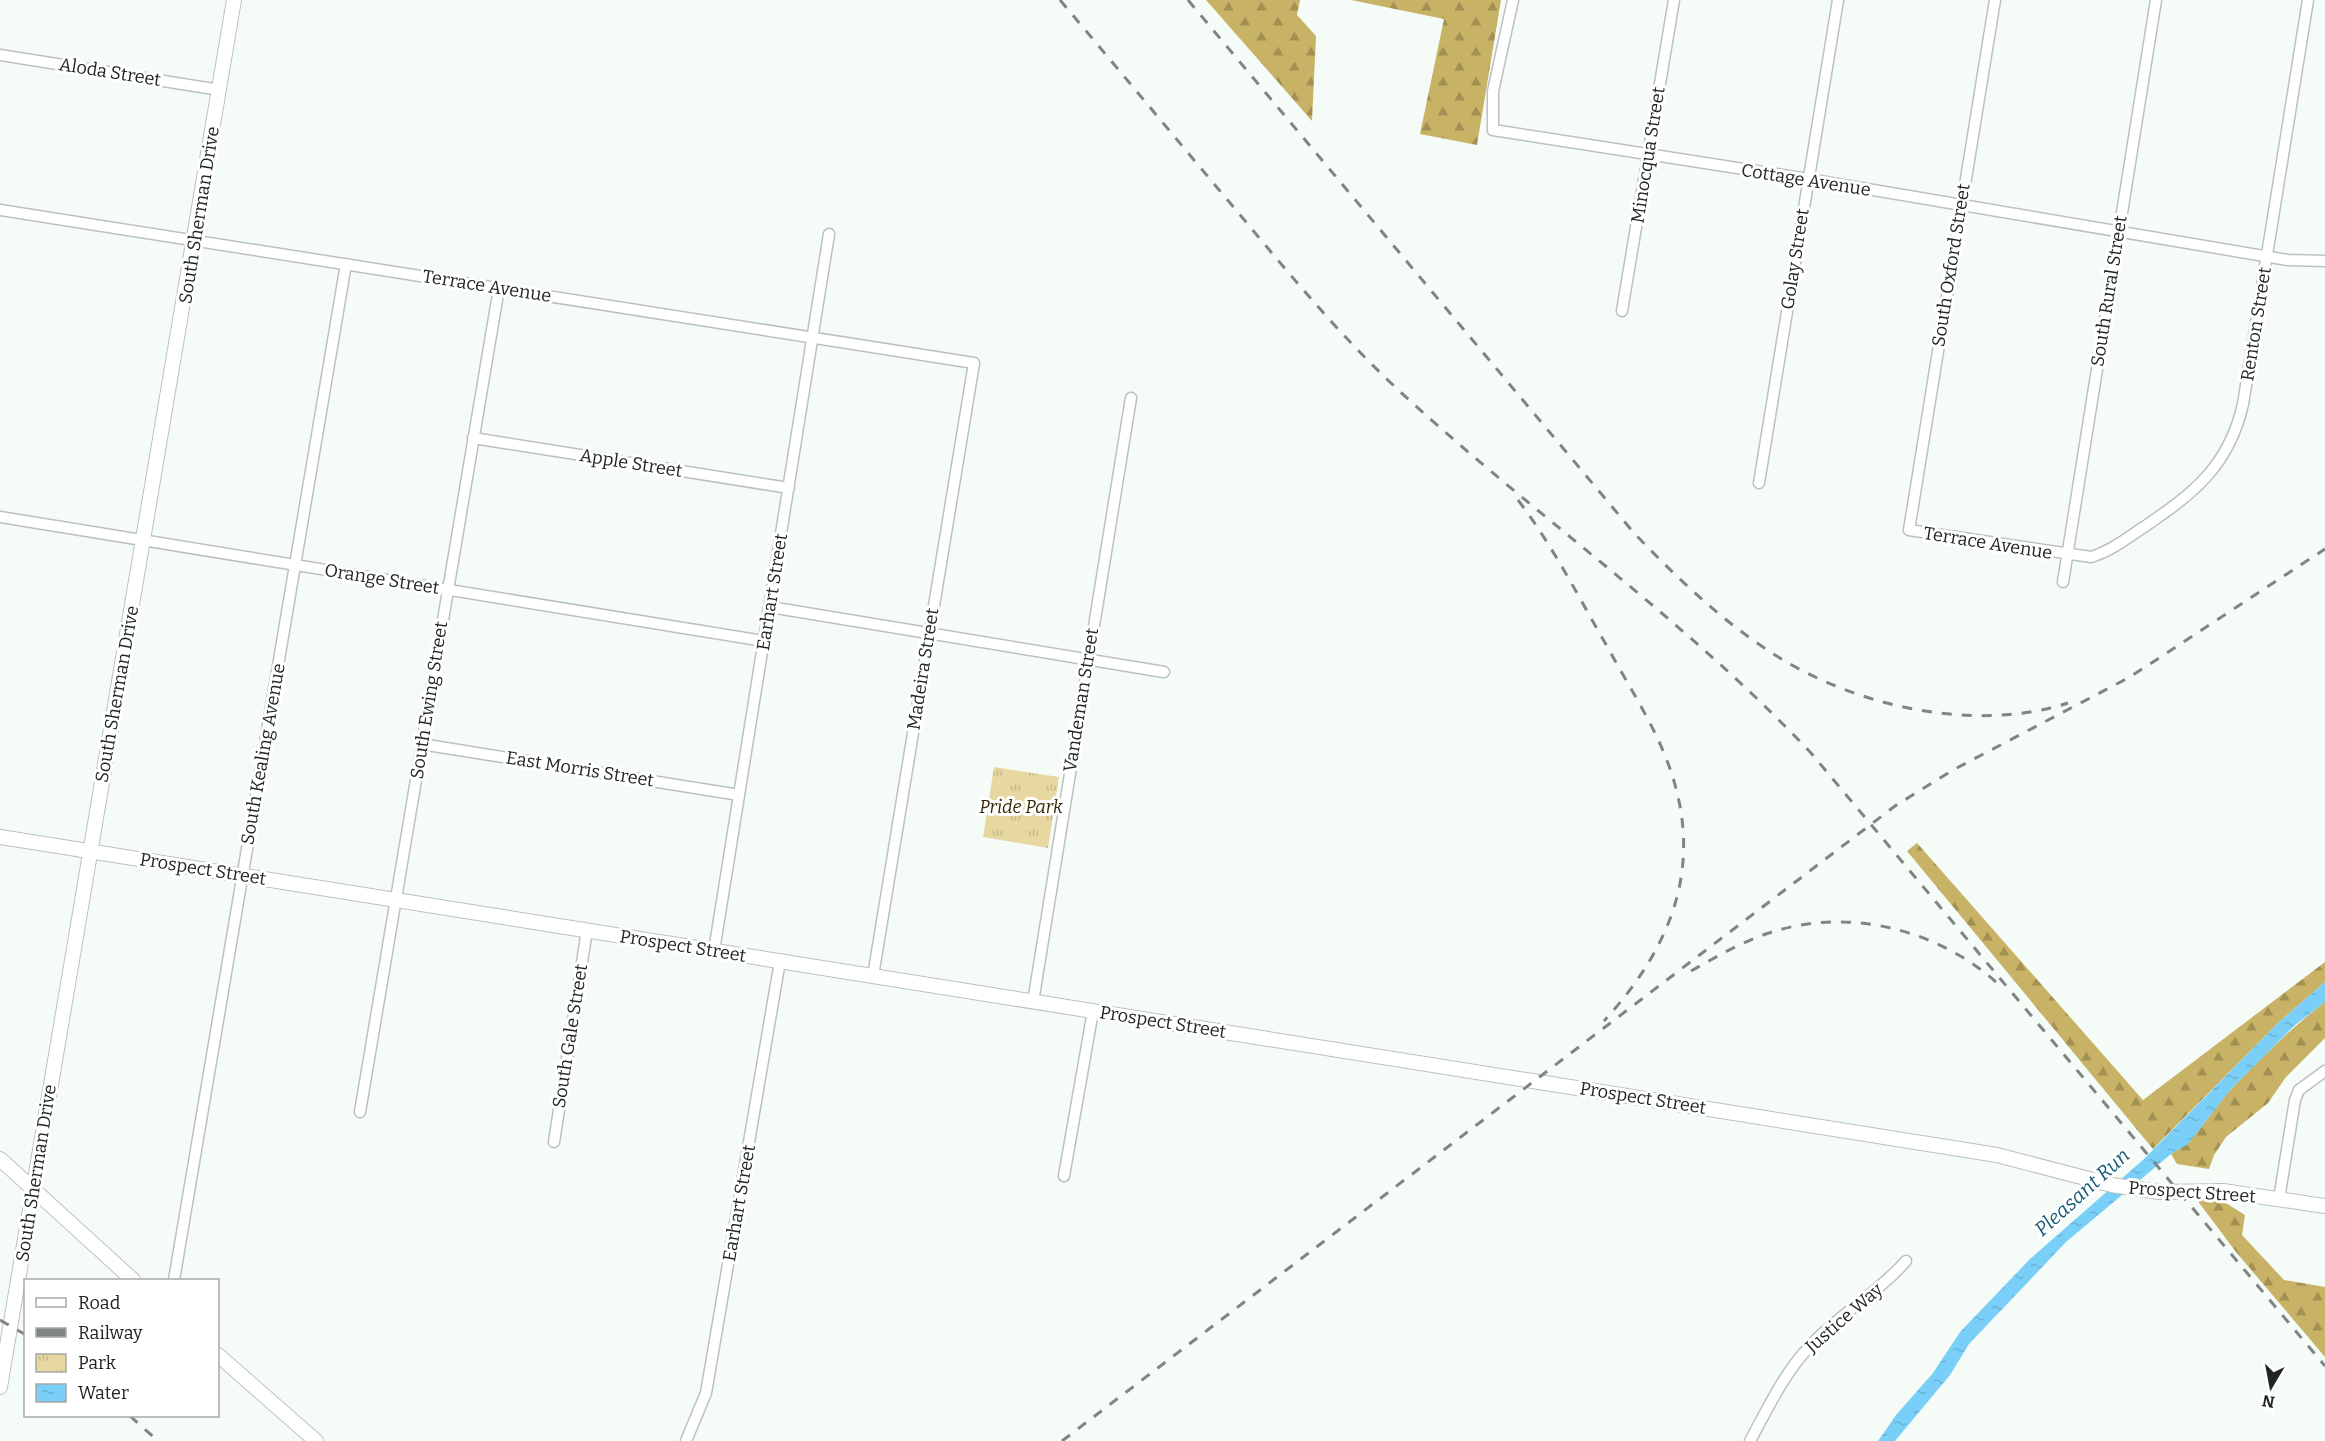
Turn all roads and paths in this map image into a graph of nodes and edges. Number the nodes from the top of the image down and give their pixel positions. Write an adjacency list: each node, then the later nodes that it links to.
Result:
1 (234, 0): 9 (main road, South Sherman Drive)
2 (1513, 0): 10 (street, Cottage Avenue)
3 (1674, 0): 10 (street, Minocqua Street)
4 (1838, 0): 11 (street, Golay Street)
5 (1995, 0): 12 (street, South Oxford Street)
6 (2156, 0): 14 (street, South Rural Street)
7 (2308, 0): 17 (street, Renton Street)
8 (0, 55): 9 (street, Aloda Street)
9 (220, 90): 16 (main road, South Sherman Drive)
10 (1648, 155): 11 (street, Cottage Avenue); 21 (street, Minocqua Street)
11 (1808, 179): 12 (street, Cottage Avenue); 26 (street, Golay Street)
12 (1960, 207): 14 (street, Cottage Avenue); 29 (street, South Oxford Street)
13 (0, 210): 16 (street, Terrace Avenue)
14 (2118, 231): 17 (street, Cottage Avenue); 31 (street, South Rural Street)
15 (828, 234): 22 (street, Earhart Street)
16 (194, 240): 19 (street, Terrace Avenue); 30 (main road, South Sherman Drive)
17 (2267, 256): 18 (street, Cottage Avenue); 31 (street, Renton Street)
18 (2325, 261)
19 (346, 264): 20 (street, Terrace Avenue); 32 (street, South Kealing Avenue)
20 (499, 288): 22 (street, Terrace Avenue); 25 (street, South Ewing Street)
21 (1622, 311)
22 (812, 337): 23 (street, Terrace Avenue); 27 (street, Earhart Street)
23 (974, 363): 36 (street, Madeira Street)
24 (1131, 398): 38 (street, Vandeman Street)
25 (473, 438): 27 (street, Apple Street); 34 (street, South Ewing Street)
26 (1759, 483)
27 (789, 488): 35 (street, Earhart Street)
28 (0, 517): 30 (street, Orange Street)
29 (1909, 530): 31 (street, Terrace Avenue)
30 (144, 539): 32 (street, Orange Street); 43 (main road, South Sherman Drive)
31 (2067, 555): 33 (street, South Rural Street)
32 (294, 565): 34 (street, Orange Street); 44 (street, South Kealing Avenue)
33 (2063, 582)
34 (447, 589): 37 (street, Orange Street); 40 (street, South Ewing Street)
35 (770, 607): 36 (street); 37 (street, Earhart Street)
36 (929, 632): 38 (street); 49 (street, Madeira Street)
37 (764, 641): 41 (street, Earhart Street)
38 (1088, 660): 39 (street); 50 (street, Vandeman Street)
39 (1164, 672)
40 (421, 744): 41 (street, East Morris Street); 45 (street, South Ewing Street)
41 (739, 795): 47 (street, Earhart Street)
42 (0, 837): 43 (main road, Prospect Street)
43 (89, 851): 44 (main road, Prospect Street); 57 (main road, South Sherman Drive)
44 (242, 876): 45 (main road, Prospect Street); 62 (street, South Kealing Avenue)
45 (395, 900): 46 (main road, Prospect Street); 53 (street, South Ewing Street)
46 (587, 930): 47 (main road, Prospect Street); 54 (street, South Gale Street)
47 (714, 951): 48 (main road, Prospect Street)
48 (780, 961): 49 (main road, Prospect Street); 66 (street, Earhart Street)
49 (873, 976): 50 (main road, Prospect Street)
50 (1033, 1002): 51 (main road, Prospect Street)
51 (1093, 1011): 56 (street); 58 (main road, Prospect Street)
52 (2325, 1071): 58 (street)
53 (360, 1113)
54 (554, 1142)
55 (0, 1159): 57 (main road)
56 (1064, 1176)
57 (33, 1191): 61 (main road); 64 (main road, South Sherman Drive)
58 (2278, 1199): 59 (main road, Prospect Street)
59 (2325, 1206)
60 (1906, 1262): 67 (street, Justice Way)
61 (131, 1279)
62 (174, 1279)
63 (219, 1356): 65 (main road)
64 (0, 1387)
65 (315, 1441)
66 (686, 1441)
67 (1750, 1441)

